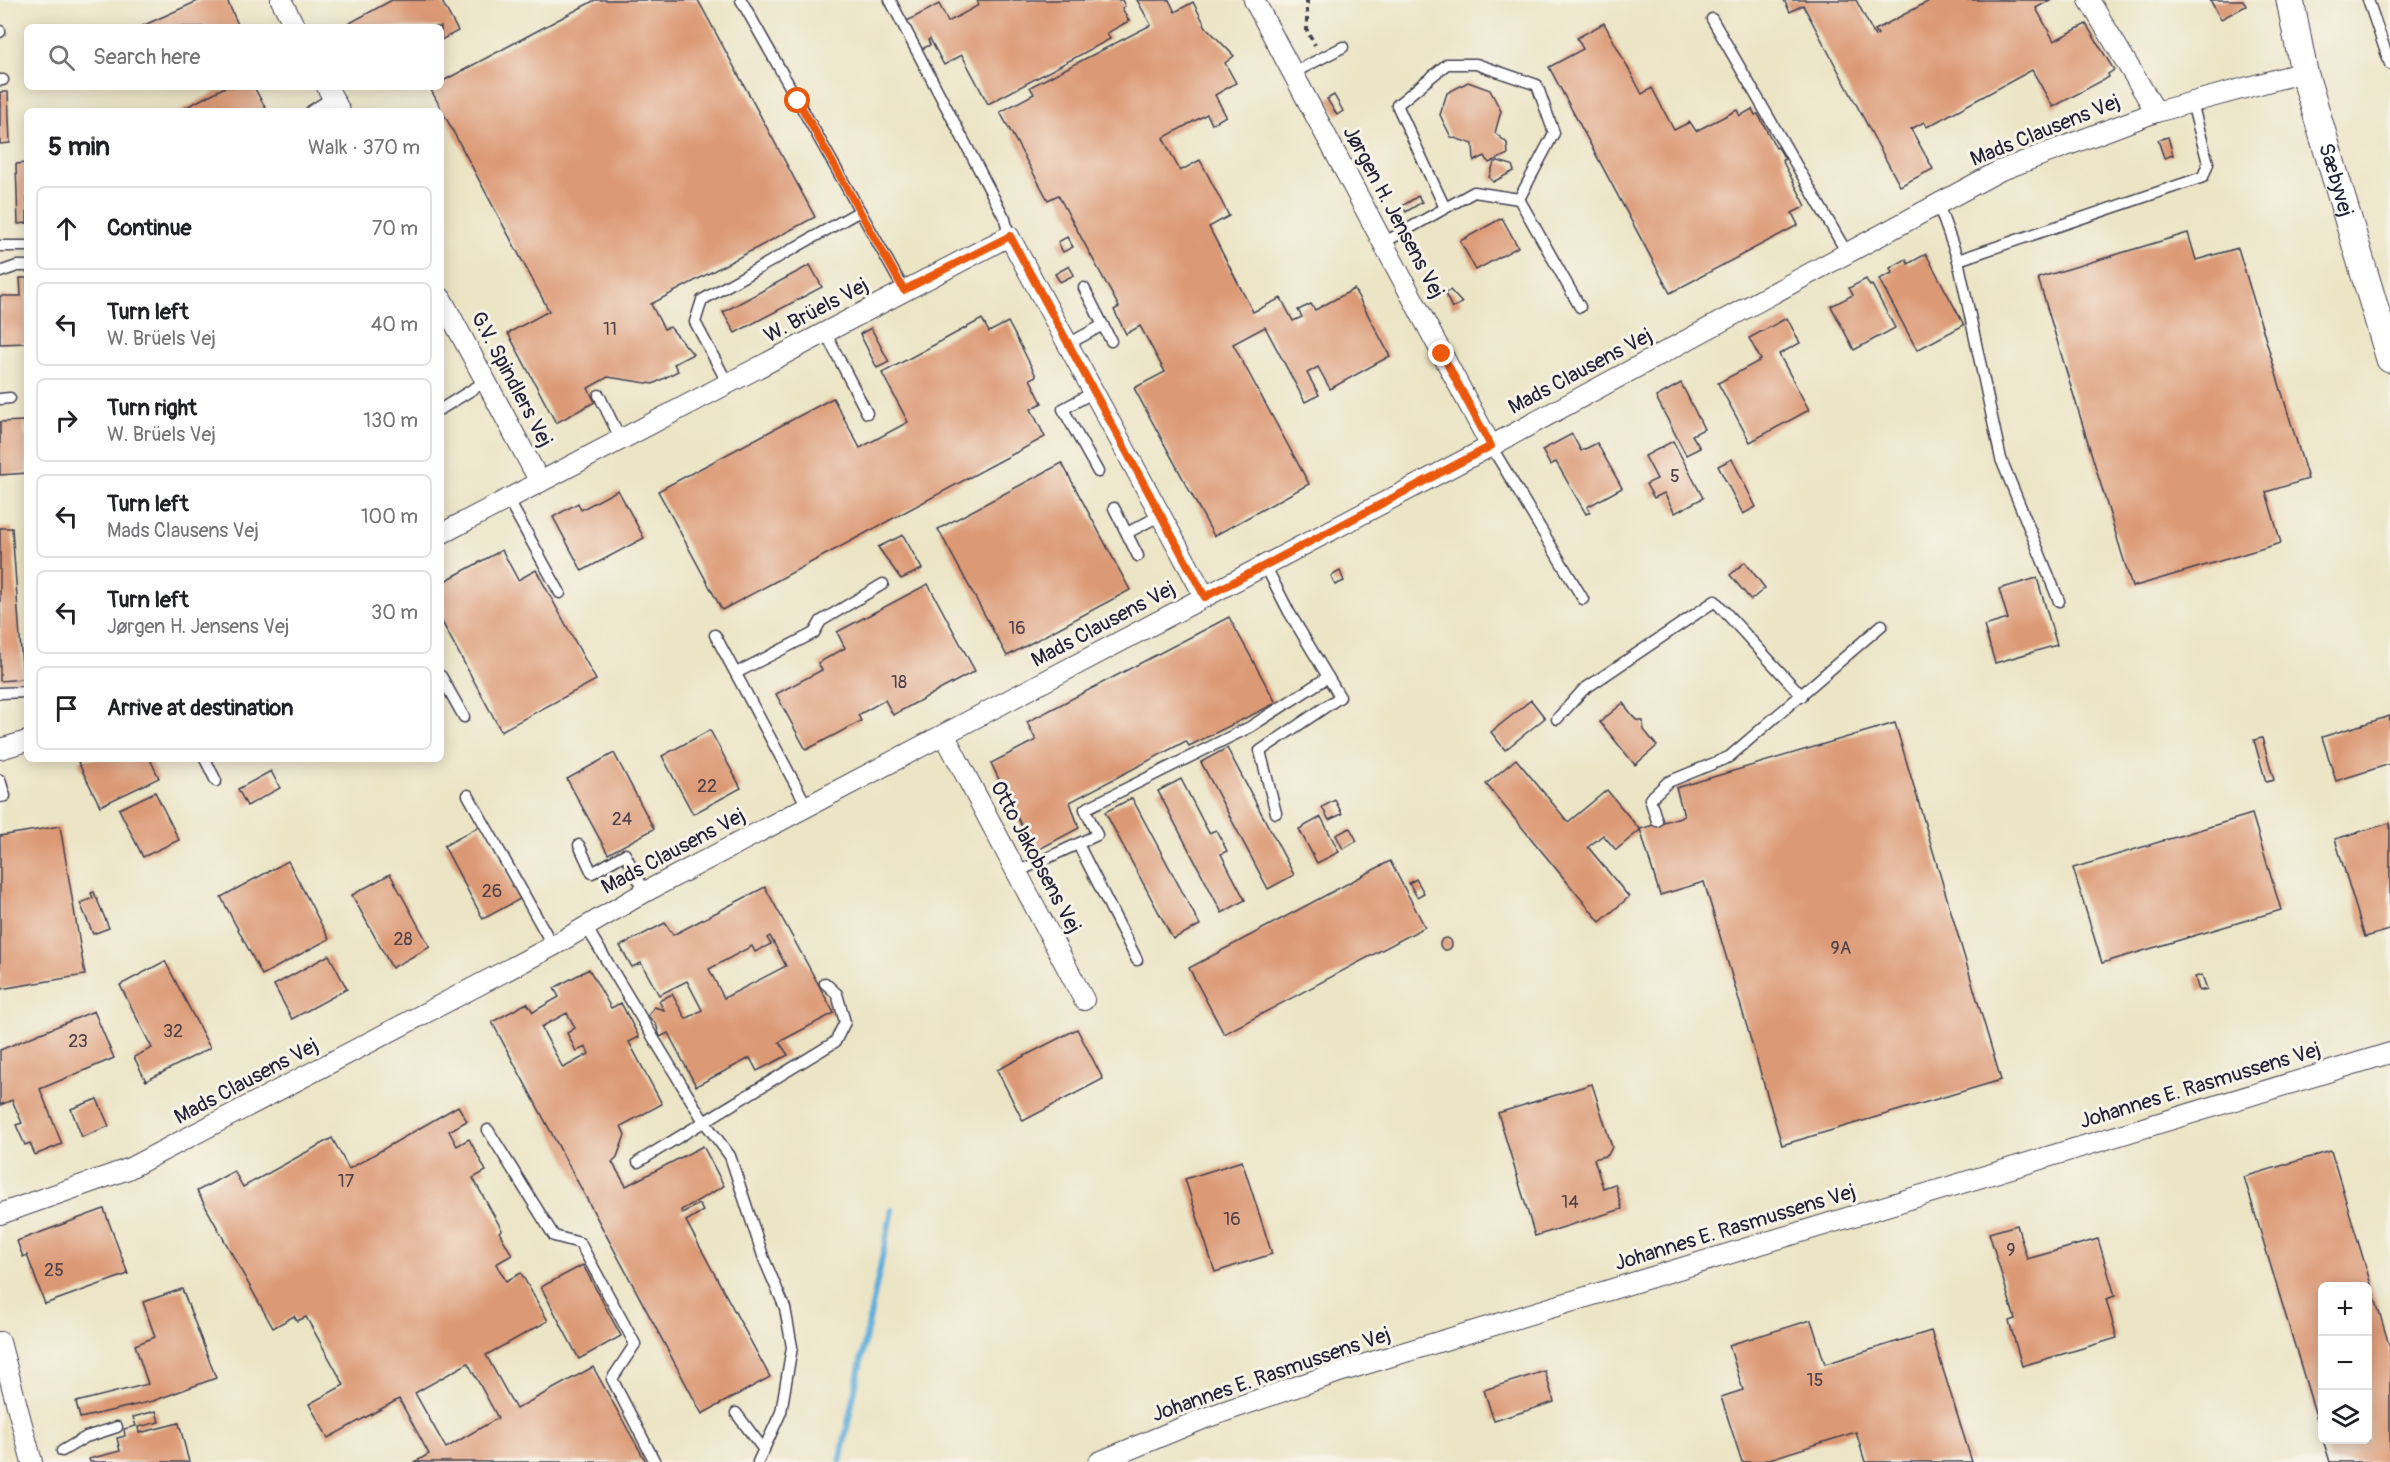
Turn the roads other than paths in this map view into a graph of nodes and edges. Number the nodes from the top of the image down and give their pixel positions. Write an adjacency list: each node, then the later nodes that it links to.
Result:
1 (281, 0): 9 (street)
2 (741, 0): 21 (lane)
3 (890, 0): 22 (lane)
4 (1254, 0): 13 (street, Jørgen H. Jensens Vej)
5 (2089, 0): 17 (street)
6 (2290, 0): 12 (street, Sæbyvej)
7 (2368, 0): 11 (lane)
8 (1712, 19): 26 (lane)
9 (293, 24)
10 (1343, 47): 13 (lane)
11 (2390, 64)
12 (2304, 72): 15 (street, Mads Clausens Vej); 38 (street, Sæbyvej)
13 (1293, 73): 23 (street, Jørgen H. Jensens Vej)
14 (334, 98): 16 (lane)
15 (2192, 103): 17 (street, Mads Clausens Vej); 27 (lane)
16 (316, 108)
17 (2156, 112): 19 (street, Mads Clausens Vej)
18 (1519, 199): 20 (lane); 20 (lane); 33 (lane)
19 (1938, 204): 26 (street, Mads Clausens Vej); 27 (lane)
20 (1445, 208): 23 (lane)
21 (860, 211): 31 (lane); 40 (lane)
22 (1010, 236): 31 (street, W. Brüels Vej); 37 (street)
23 (1383, 243): 46 (street, Jørgen H. Jensens Vej)
24 (0, 246): 25 (lane)
25 (24, 246)
26 (1847, 253): 46 (street, Mads Clausens Vej)
27 (1958, 260): 60 (lane)
28 (24, 267): 29 (lane)
29 (0, 272)
30 (1084, 288): 34 (lane)
31 (904, 290): 35 (street, W. Brüels Vej)
32 (444, 304): 39 (street, G.V. Spindlers Vej)
33 (1580, 308)
34 (1103, 325): 36 (lane); 37 (lane)
35 (825, 332): 40 (street, W. Brüels Vej); 44 (lane)
36 (1111, 341)
37 (1068, 344): 41 (street)
38 (2390, 359)
39 (486, 381): 43 (lane); 48 (street, G.V. Spindlers Vej)
40 (728, 384): 45 (street, W. Brüels Vej)
41 (1094, 392): 47 (lane); 51 (street)
42 (598, 395): 45 (lane)
43 (444, 407)
44 (867, 413)
45 (621, 440): 48 (street, W. Brüels Vej)
46 (1491, 446): 55 (street, Mads Clausens Vej); 59 (lane)
47 (1098, 472)
48 (540, 482): 49 (street, W. Brüels Vej)
49 (508, 499): 52 (street, W. Brüels Vej); 57 (lane)
50 (1114, 508): 53 (lane)
51 (1161, 515): 53 (lane); 58 (street)
52 (444, 532)
53 (1127, 533): 54 (lane)
54 (1138, 556)
55 (1265, 566): 58 (street, Mads Clausens Vej); 64 (lane)
56 (883, 585): 63 (lane)
57 (560, 593)
58 (1205, 597): 71 (street, Mads Clausens Vej)
59 (1583, 598)
60 (2059, 601)
61 (1882, 625): 68 (lane)
62 (716, 635): 63 (lane)
63 (736, 673): 79 (lane)
64 (1328, 677): 80 (lane); 82 (lane)
65 (444, 681): 69 (lane)
66 (24, 692): 67 (lane)
67 (0, 693)
68 (1802, 696): 70 (lane); 81 (lane)
69 (464, 717)
70 (1557, 719)
71 (945, 736): 79 (street, Mads Clausens Vej); 84 (street, Otto Jakobsens Vej)
72 (24, 742): 73 (street)
73 (0, 749)
74 (206, 762): 76 (lane)
75 (0, 780): 78 (lane)
76 (216, 781)
77 (468, 795): 87 (lane)
78 (0, 797)
79 (808, 808): 85 (street, Mads Clausens Vej)
80 (1276, 813)
81 (1657, 821)
82 (1078, 844): 84 (lane); 88 (lane)
83 (579, 845): 85 (lane)
84 (1017, 872): 90 (street, Otto Jakobsens Vej)
85 (645, 892): 86 (street, Mads Clausens Vej)
86 (585, 925): 87 (street, Mads Clausens Vej); 92 (lane)
87 (553, 946): 95 (street, Mads Clausens Vej)
88 (1137, 960)
89 (825, 983): 92 (lane)
90 (1084, 1000)
91 (2390, 1053): 104 (street, Johannes E. Rasmussens Vej)
92 (703, 1120): 94 (lane); 99 (lane)
93 (488, 1130): 102 (lane)
94 (638, 1162)
95 (0, 1214)
96 (0, 1342): 101 (street)
97 (736, 1413): 99 (lane)
98 (117, 1428): 100 (lane)
99 (764, 1450): 103 (lane)
100 (62, 1451)
101 (32, 1462)
102 (655, 1462)
103 (758, 1462)
104 (1100, 1462)

